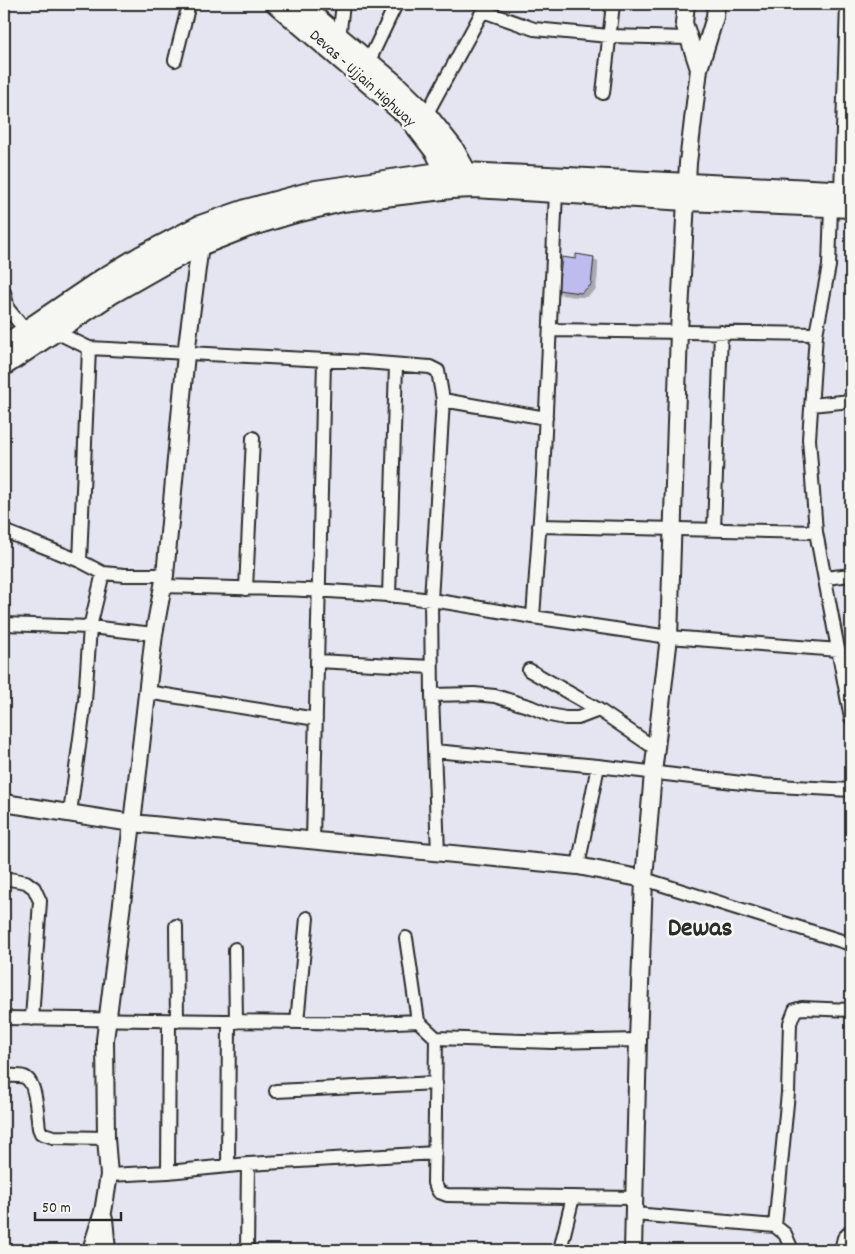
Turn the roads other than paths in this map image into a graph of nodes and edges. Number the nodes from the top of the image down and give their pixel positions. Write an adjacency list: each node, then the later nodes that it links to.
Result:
1 (189, 4): 14 (street)
2 (277, 4): 19 (main road, Devas - Ujjain Highway)
3 (300, 4): 12 (main road, Devas - Ujjain Highway)
4 (342, 4): 12 (street)
5 (396, 4): 15 (street)
6 (612, 4): 11 (street)
7 (686, 4): 13 (street)
8 (716, 4): 16 (street)
9 (848, 4): 23 (street)
10 (485, 8): 11 (street); 18 (street)
11 (609, 36): 13 (street); 17 (street)
12 (339, 38): 15 (main road, Devas - Ujjain Highway)
13 (688, 38): 16 (street)
14 (175, 60)
15 (368, 63): 18 (main road, Devas - Ujjain Highway)
16 (699, 69): 22 (street)
17 (603, 93)
18 (426, 115): 20 (main road, Devas - Ujjain Highway)
19 (449, 180): 20 (main road); 24 (main road)
20 (470, 180): 21 (main road); 22 (main road)
21 (556, 192): 22 (main road); 26 (street)
22 (687, 193): 23 (main road); 29 (street)
23 (843, 200): 31 (street)
24 (200, 235): 27 (main road); 28 (main road); 34 (street)
25 (4, 292): 27 (street)
26 (550, 330): 29 (street); 41 (street)
27 (26, 331): 32 (main road)
28 (54, 331): 33 (street); 36 (main road)
29 (679, 331): 30 (street); 44 (street)
30 (721, 332): 31 (street); 45 (street)
31 (816, 334): 40 (street)
32 (4, 346)
33 (90, 348): 34 (street); 48 (street)
34 (186, 354): 35 (street); 52 (street)
35 (324, 360): 37 (street); 54 (street)
36 (4, 365)
37 (396, 365): 38 (street); 55 (street)
38 (442, 400): 41 (street); 56 (street)
39 (851, 401): 40 (street)
40 (811, 405): 47 (street)
41 (546, 418): 43 (street)
42 (253, 438): 53 (street)
43 (539, 526): 44 (street); 57 (street)
44 (672, 529): 45 (street); 61 (street)
45 (714, 530): 47 (street)
46 (4, 531): 48 (street)
47 (816, 532): 51 (street)
48 (80, 562): 49 (street)
49 (103, 573): 52 (street); 59 (street)
50 (851, 575): 51 (street)
51 (825, 578): 62 (street)
52 (165, 580): 53 (street); 60 (street)
53 (246, 589): 54 (street)
54 (318, 590): 55 (street); 63 (street)
55 (389, 596): 56 (street)
56 (431, 600): 57 (street); 64 (street)
57 (533, 617): 61 (street)
58 (4, 624): 59 (street)
59 (90, 628): 60 (street); 77 (street)
60 (154, 634): 66 (street)
61 (669, 637): 62 (street); 71 (street)
62 (839, 650): 69 (street)
63 (317, 661): 64 (street); 70 (street)
64 (431, 668): 67 (street)
65 (529, 670): 68 (street)
66 (147, 692): 70 (street); 78 (street)
67 (432, 695): 68 (street); 72 (street)
68 (599, 710): 71 (street)
69 (851, 718)
70 (316, 719): 79 (street)
71 (656, 749): 74 (street)
72 (434, 751): 73 (street); 80 (street)
73 (598, 766): 74 (street); 81 (street)
74 (653, 772): 75 (street); 83 (street)
75 (851, 790)
76 (4, 803): 77 (street)
77 (70, 813): 78 (street)
78 (132, 824): 79 (street); 92 (street)
79 (313, 841): 80 (street)
80 (438, 852): 81 (street)
81 (578, 866): 83 (street)
82 (4, 878): 91 (street)
83 (644, 879): 87 (street); 98 (street)
84 (307, 918): 96 (street)
85 (176, 926): 93 (street)
86 (406, 938): 94 (street)
87 (851, 944)
88 (235, 949): 95 (street)
89 (851, 1010): 111 (street)
90 (4, 1018): 91 (street)
91 (32, 1019): 92 (street)
92 (107, 1020): 93 (street); 102 (street)
93 (173, 1021): 95 (street); 106 (street)
94 (418, 1021): 96 (street); 97 (street)
95 (233, 1022): 96 (street); 105 (street)
96 (297, 1022)
97 (436, 1038): 98 (street); 100 (street)
98 (638, 1040): 109 (street)
99 (4, 1076): 102 (street)
100 (436, 1083): 101 (street); 103 (street)
101 (276, 1091)
102 (106, 1138): 107 (street)
103 (434, 1153): 104 (street); 108 (street)
104 (248, 1164): 105 (street); 115 (street)
105 (228, 1165): 106 (street)
106 (168, 1172): 107 (street)
107 (109, 1175): 110 (street)
108 (573, 1197): 109 (street); 116 (street)
109 (634, 1206): 111 (street); 117 (street)
110 (103, 1212): 113 (street); 114 (street)
111 (775, 1226): 118 (street)
112 (851, 1231): 119 (street)
113 (91, 1250)
114 (107, 1250)
115 (247, 1250)
116 (560, 1250)
117 (633, 1250)
118 (792, 1250)
119 (841, 1250)

